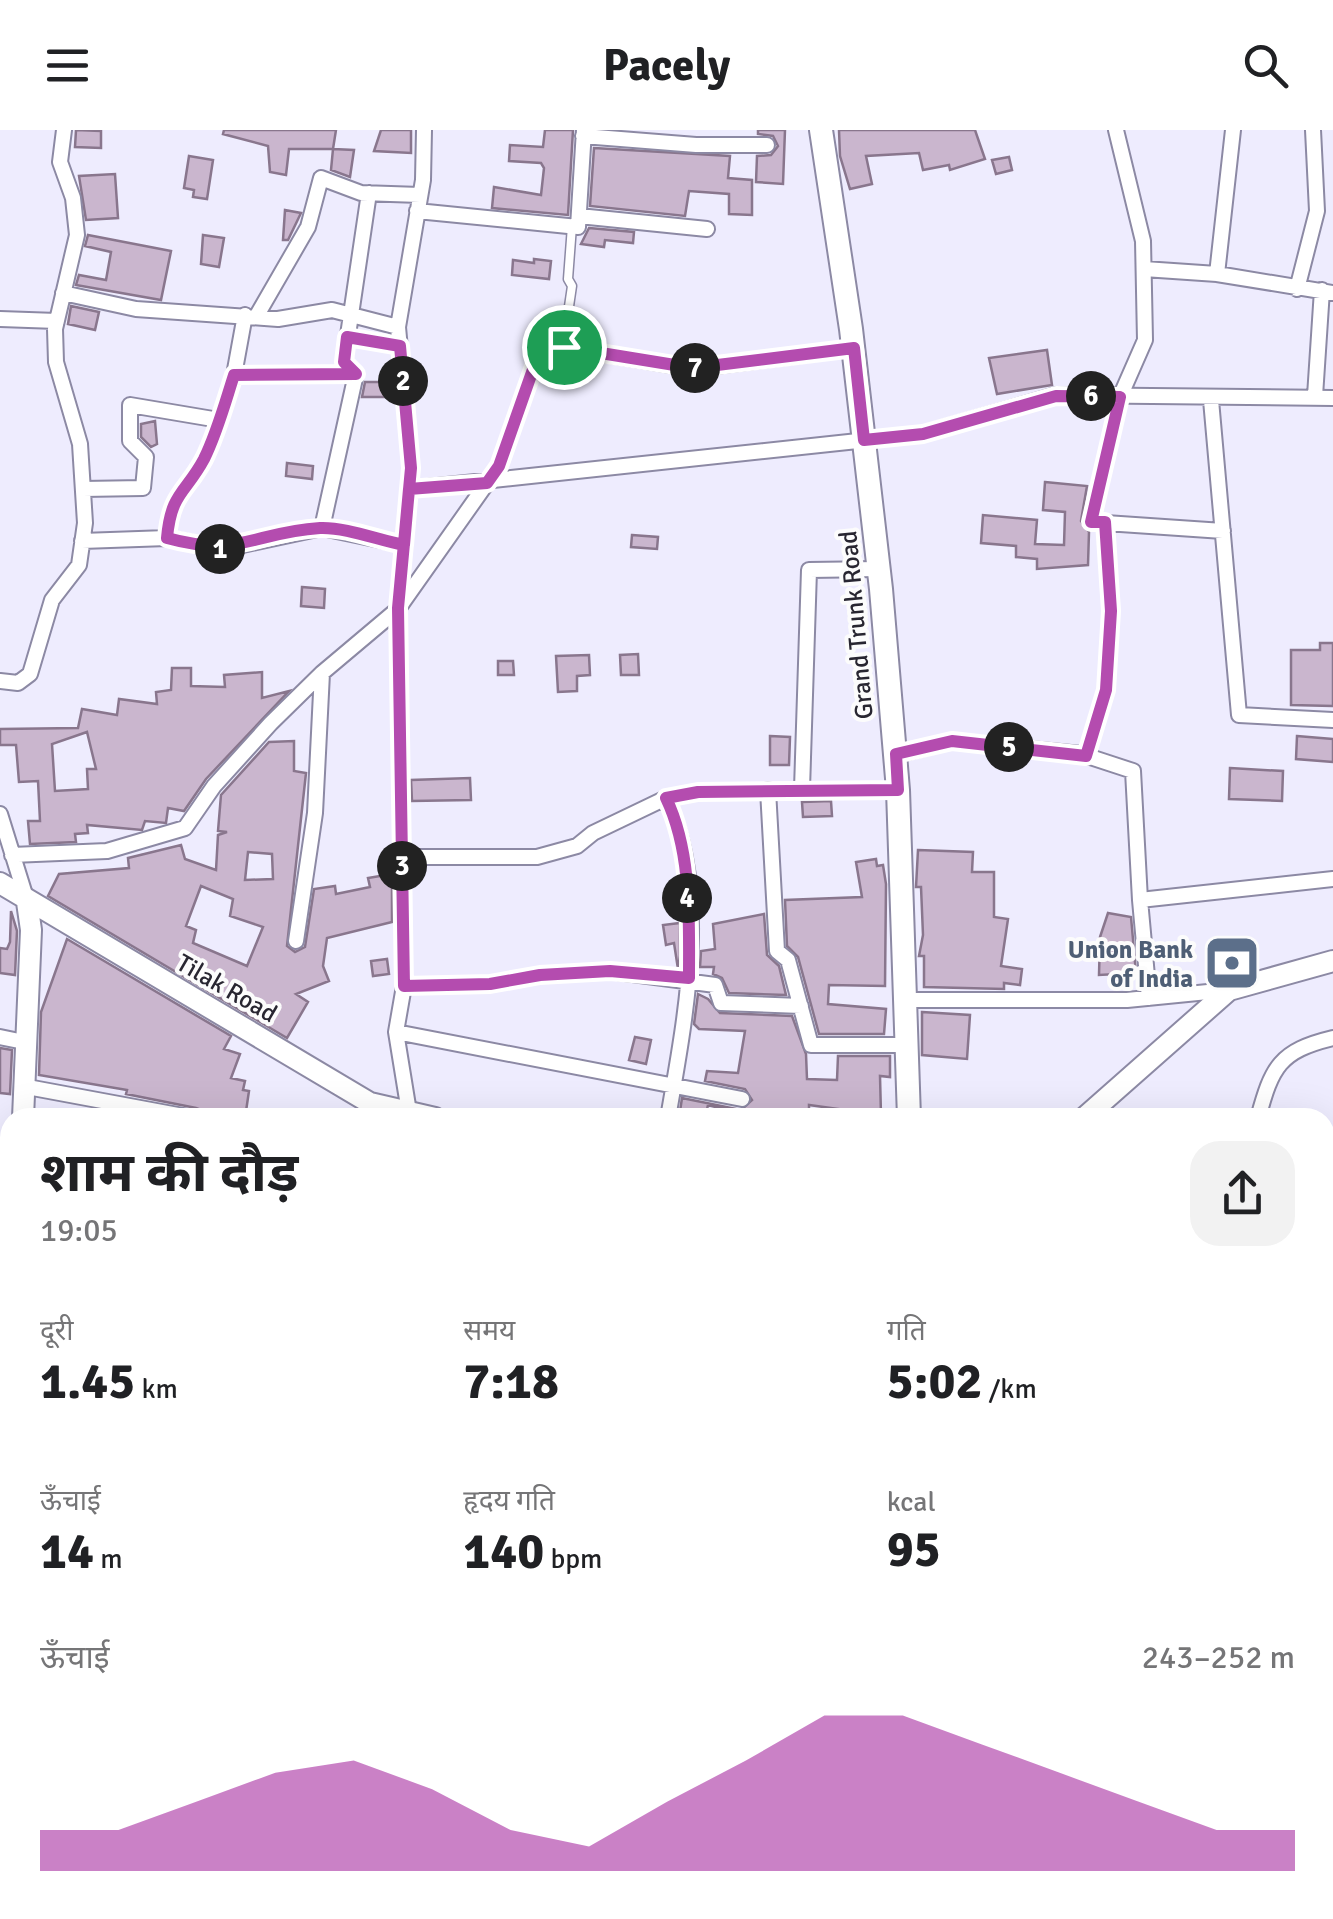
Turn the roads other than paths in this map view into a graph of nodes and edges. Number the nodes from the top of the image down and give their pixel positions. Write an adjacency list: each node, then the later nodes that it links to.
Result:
1 (64, 130): 18 (street)
2 (424, 130): 10 (street)
3 (821, 130): 27 (main road, Grand Trunk Road)
4 (1116, 130): 14 (street)
5 (1233, 130): 15 (street)
6 (1313, 130): 16 (street)
7 (583, 133): 8 (street); 12 (street)
8 (767, 144)
9 (369, 193): 10 (street); 19 (street); 20 (street)
10 (420, 195): 11 (street)
11 (417, 211): 12 (street); 23 (street)
12 (575, 221): 13 (street); 26 (lane)
13 (706, 229)
14 (1144, 269): 15 (street); 31 (street)
15 (1217, 274): 16 (street)
16 (1297, 289): 17 (street)
17 (1328, 291): 30 (street)
18 (62, 294): 20 (street); 22 (street)
19 (351, 314): 20 (street); 23 (street); 24 (street)
20 (250, 316): 29 (street)
21 (0, 319): 22 (street)
22 (57, 321): 37 (street)
23 (398, 327): 25 (street)
24 (347, 337): 25 (street); 28 (street)
25 (400, 346): 38 (street)
26 (564, 347): 27 (street); 36 (street)
27 (854, 348): 35 (main road, Grand Trunk Road)
28 (356, 374): 29 (street); 40 (street)
29 (234, 375): 34 (street)
30 (1315, 396): 32 (street); 33 (street)
31 (1120, 397): 33 (street); 35 (street); 39 (street)
32 (1333, 398)
33 (1211, 400): 41 (street)
34 (219, 420): 37 (street); 42 (street)
35 (864, 440): 36 (street); 45 (main road, Grand Trunk Road)
36 (487, 483): 38 (street); 46 (street)
37 (83, 489): 43 (street)
38 (409, 489): 44 (street)
39 (1105, 522): 41 (street); 51 (street)
40 (322, 528): 42 (street); 44 (street)
41 (1222, 531): 49 (street)
42 (167, 538): 43 (street)
43 (82, 541): 48 (street)
44 (404, 545): 46 (street)
45 (879, 569): 50 (main road, Grand Trunk Road); 53 (street)
46 (398, 608): 47 (street); 58 (street)
47 (322, 673): 57 (street); 63 (street)
48 (0, 681)
49 (1333, 720)
50 (896, 754): 51 (street); 54 (main road, Grand Trunk Road)
51 (1086, 756): 61 (street)
52 (768, 790): 53 (street); 55 (street); 70 (street)
53 (802, 790): 54 (street)
54 (898, 790): 69 (main road, Grand Trunk Road)
55 (666, 798): 58 (street); 65 (street)
56 (0, 814): 57 (street)
57 (12, 855): 62 (street)
58 (402, 857): 66 (street)
59 (1333, 879): 61 (street)
60 (0, 883): 62 (main road, Tilak Road)
61 (1140, 900): 68 (street)
62 (27, 902): 74 (main road); 81 (main road, Tilak Road)
63 (296, 941)
64 (1333, 961): 67 (main road)
65 (689, 978): 66 (street); 70 (street); 76 (street)
66 (404, 986): 71 (street)
67 (1229, 990): 68 (street); 85 (main road)
68 (1149, 998): 69 (street)
69 (904, 1000): 75 (main road, Grand Trunk Road)
70 (801, 1006): 75 (street)
71 (396, 1032): 76 (street); 82 (street)
72 (0, 1037): 74 (street)
73 (1333, 1038): 86 (street)
74 (24, 1042): 77 (main road)
75 (906, 1046): 84 (main road, Grand Trunk Road)
76 (674, 1083): 78 (street); 83 (street)
77 (22, 1086): 79 (main road); 80 (street)
78 (742, 1099)
79 (23, 1108)
80 (140, 1108)
81 (385, 1108)
82 (410, 1108)
83 (670, 1108)
84 (908, 1108)
85 (1095, 1108)
86 (1261, 1108)

